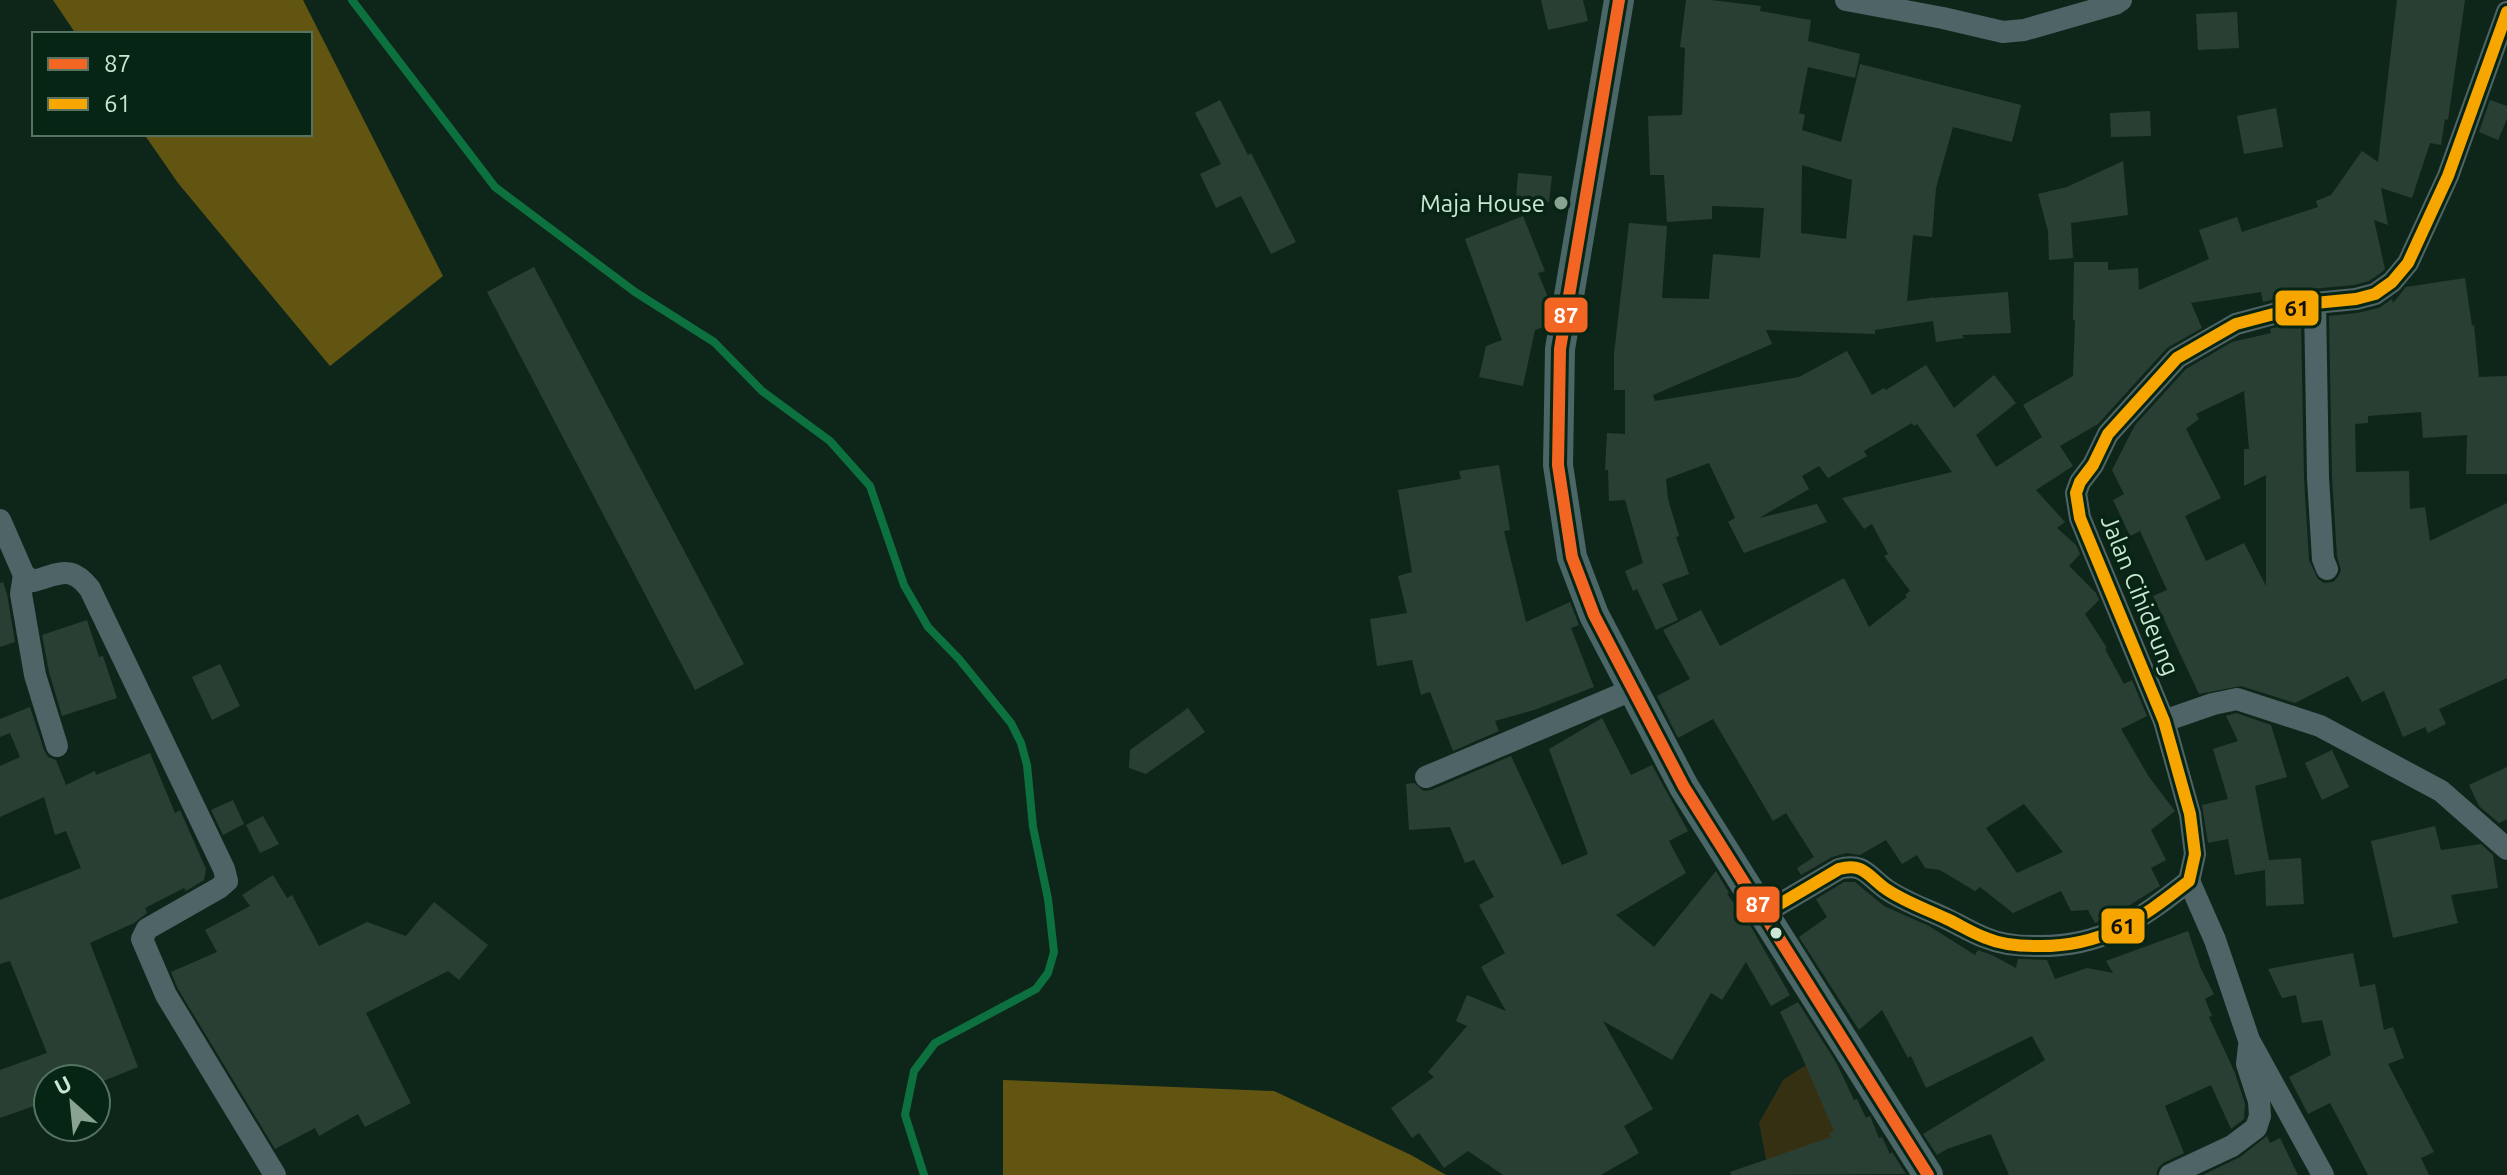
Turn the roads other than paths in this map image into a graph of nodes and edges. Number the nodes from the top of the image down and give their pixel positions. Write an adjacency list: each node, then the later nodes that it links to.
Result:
1 (1619, 0): 9 (main road)
2 (1846, 0): 3 (street)
3 (2121, 0)
4 (2507, 12): 5 (street, Jalan Cihideung)
5 (2315, 303): 7 (street); 10 (street, Jalan Cihideung)
6 (0, 520): 8 (street)
7 (2327, 569)
8 (24, 575): 11 (street); 17 (street)
9 (1634, 689): 12 (street); 15 (main road)
10 (2164, 721): 13 (street); 14 (street, Jalan Cihideung)
11 (57, 746)
12 (1426, 777)
13 (2507, 849)
14 (2189, 881): 15 (street); 16 (street)
15 (1763, 914): 18 (main road)
16 (2249, 1040): 19 (street); 20 (street)
17 (275, 1175)
18 (1928, 1175)
19 (2170, 1175)
20 (2323, 1175)

